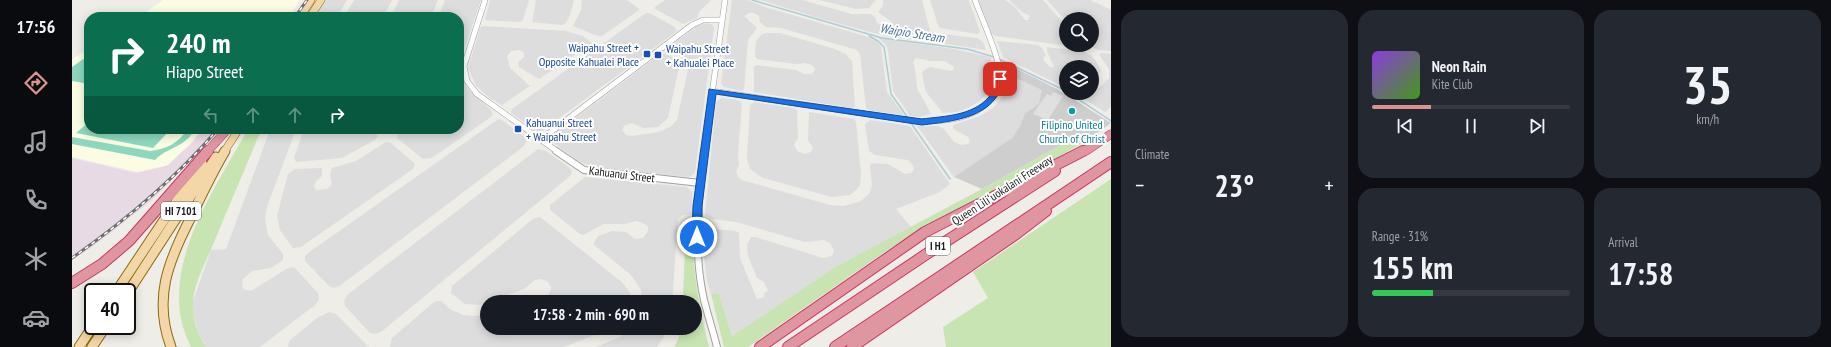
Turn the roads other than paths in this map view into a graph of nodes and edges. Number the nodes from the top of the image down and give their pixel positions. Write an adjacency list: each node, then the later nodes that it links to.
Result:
1 (311, 0): 6 (main road)
2 (321, 0): 7 (main road)
3 (485, 0): 15 (street, Kahuanui Street)
4 (725, 0): 8 (street)
5 (975, 0): 9 (street)
6 (303, 12)
7 (313, 12)
8 (722, 20): 9 (street); 15 (street)
9 (712, 91): 18 (street)
10 (222, 134): 19 (highway)
11 (222, 134): 20 (main road, HI 7101)
12 (234, 134): 21 (main road, HI 7101)
13 (235, 134): 27 (main road)
14 (1109, 136): 16 (highway, Queen Liliʻuokalani Freeway / I H1)
15 (540, 140): 18 (street, Kahuanui Street)
16 (1090, 148): 28 (highway); 29 (highway, Queen Liliʻuokalani Freeway / I H1)
17 (1108, 164): 30 (highway, I H1); 31 (highway)
18 (700, 183): 24 (street)
19 (72, 283)
20 (122, 283)
21 (134, 283)
22 (87, 335): 25 (main road)
23 (100, 335): 26 (main road)
24 (717, 346)
25 (79, 347)
26 (92, 347)
27 (171, 347)
28 (760, 347)
29 (788, 347)
30 (835, 347)
31 (852, 347)

